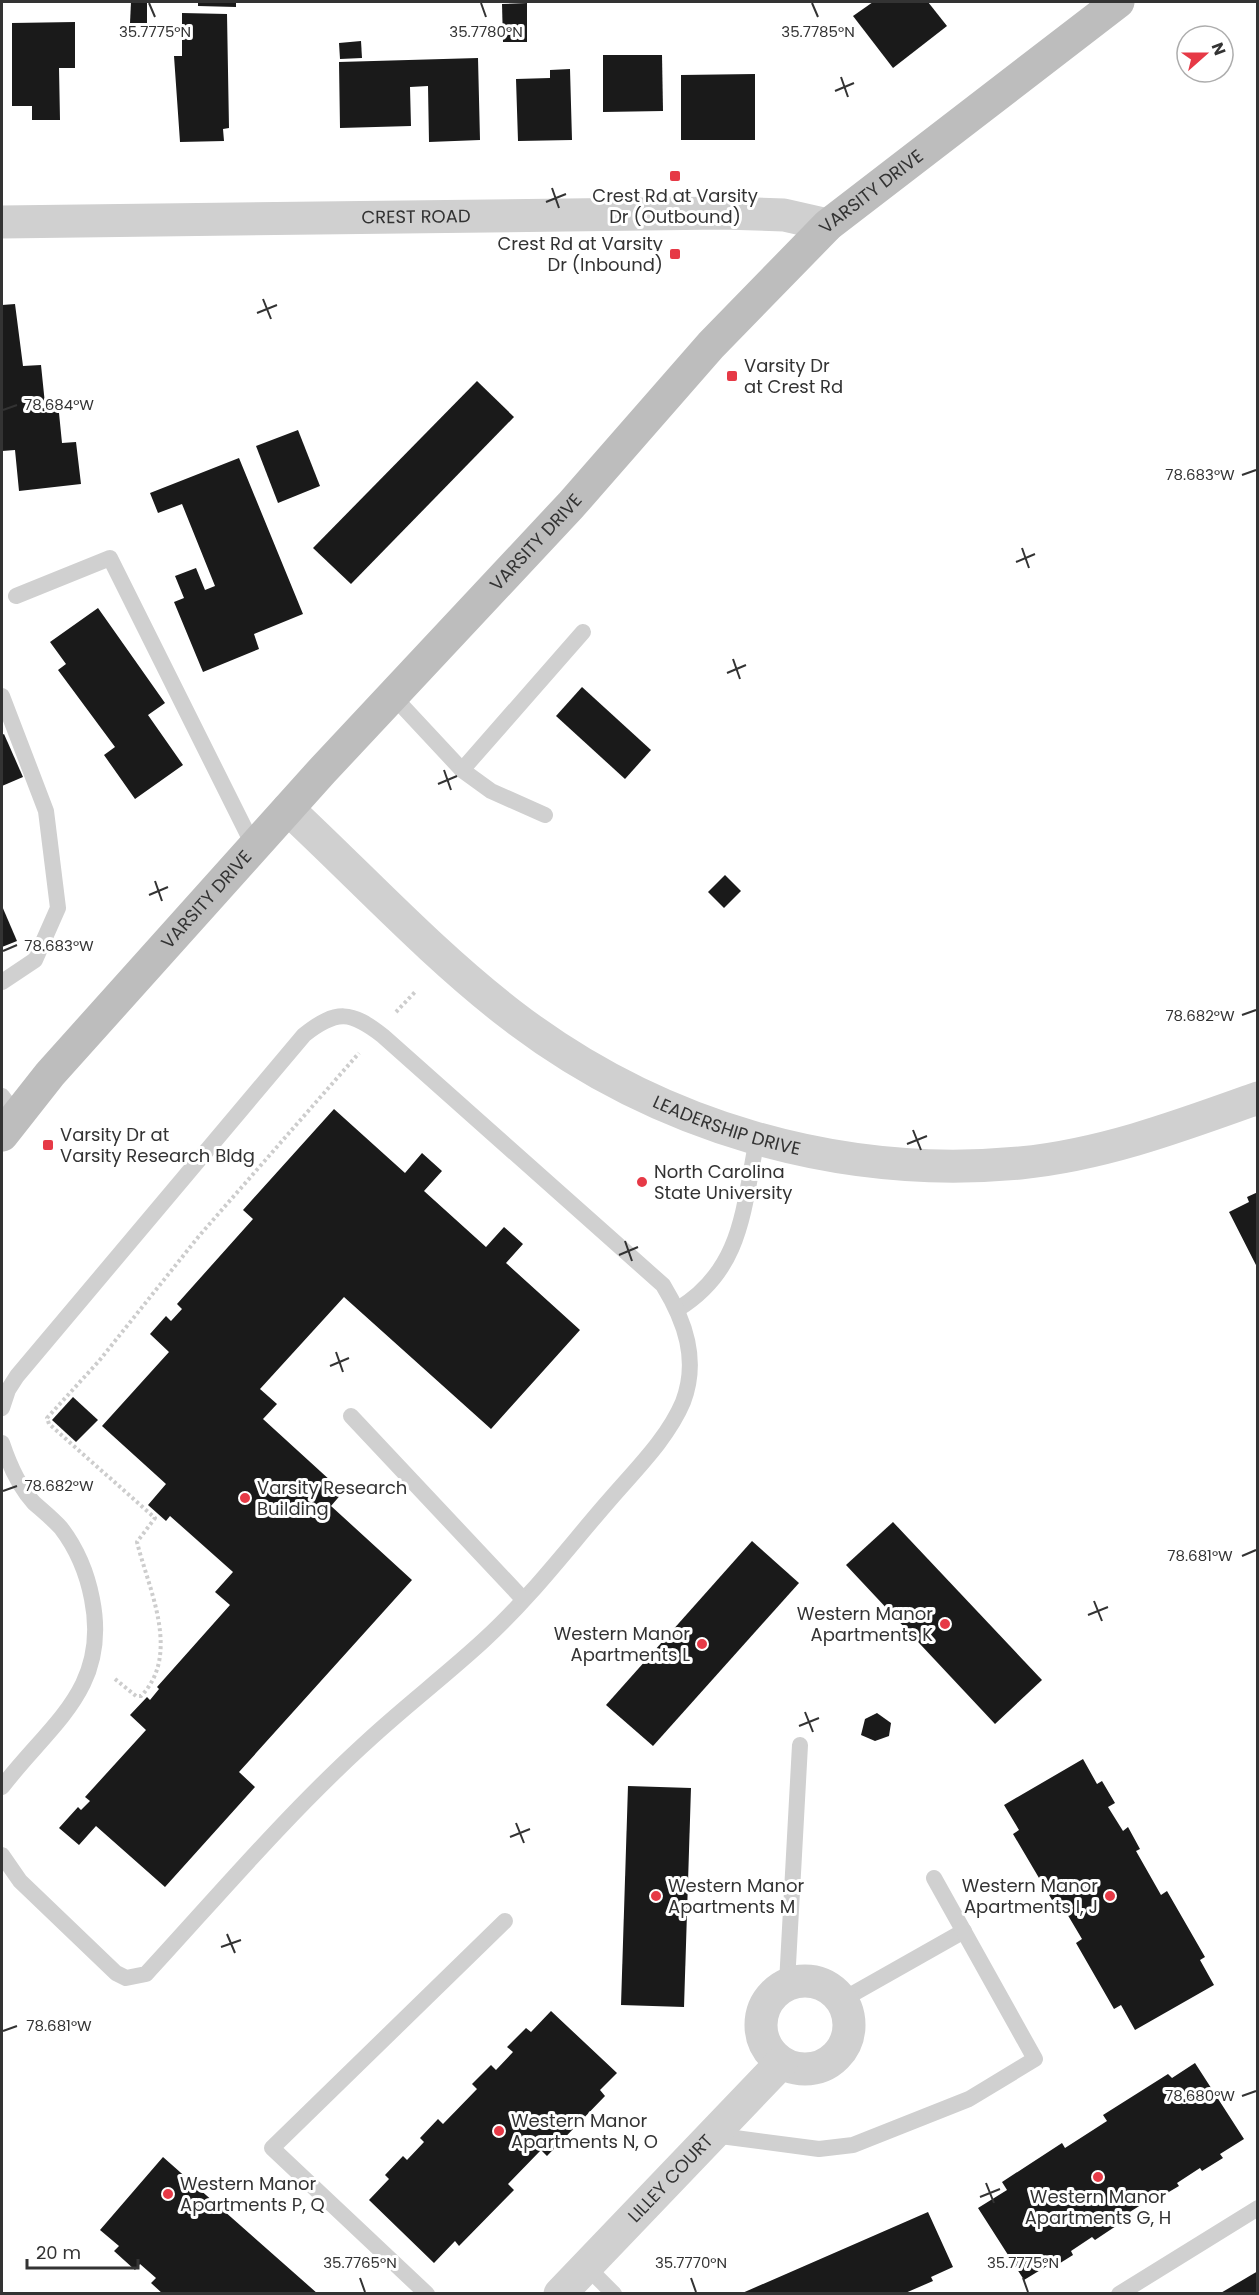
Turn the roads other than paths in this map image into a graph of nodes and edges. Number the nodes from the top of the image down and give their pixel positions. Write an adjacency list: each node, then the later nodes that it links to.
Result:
1 (1118, 2): 3 (street, VARSITY DRIVE)
2 (2, 222): 3 (street, CREST ROAD)
3 (828, 225): 7 (street, VARSITY DRIVE)
4 (16, 596): 11 (lane)
5 (583, 632): 8 (lane)
6 (2, 696): 12 (lane)
7 (393, 696): 8 (lane); 9 (street, VARSITY DRIVE)
8 (462, 770): 10 (lane)
9 (288, 809): 11 (street, VARSITY DRIVE); 15 (street, LEADERSHIP DRIVE)
10 (545, 815)
11 (254, 847): 14 (street, VARSITY DRIVE)
12 (2, 982)
13 (1257, 1098): 15 (street, LEADERSHIP DRIVE)
14 (6, 1115)
15 (757, 1139): 16 (lane)
16 (678, 1309): 17 (lane); 20 (lane)
17 (2, 1408)
18 (351, 1416): 20 (lane)
19 (2, 1443): 22 (lane)
20 (523, 1599): 23 (lane)
21 (800, 1745): 27 (lane)
22 (2, 1787)
23 (2, 1855)
24 (934, 1878): 26 (lane)
25 (505, 1921): 33 (lane)
26 (964, 1931): 28 (lane); 30 (lane)
27 (787, 1983): 28 (street); 29 (street)
28 (842, 2000): 29 (street)
29 (781, 2063): 30 (street, LILLEY COURT)
30 (712, 2135): 32 (street, LILLEY COURT)
31 (1257, 2208): 36 (lane)
32 (586, 2266): 34 (street, LILLEY COURT); 35 (lane)
33 (427, 2294)
34 (560, 2294)
35 (614, 2294)
36 (1119, 2294)

